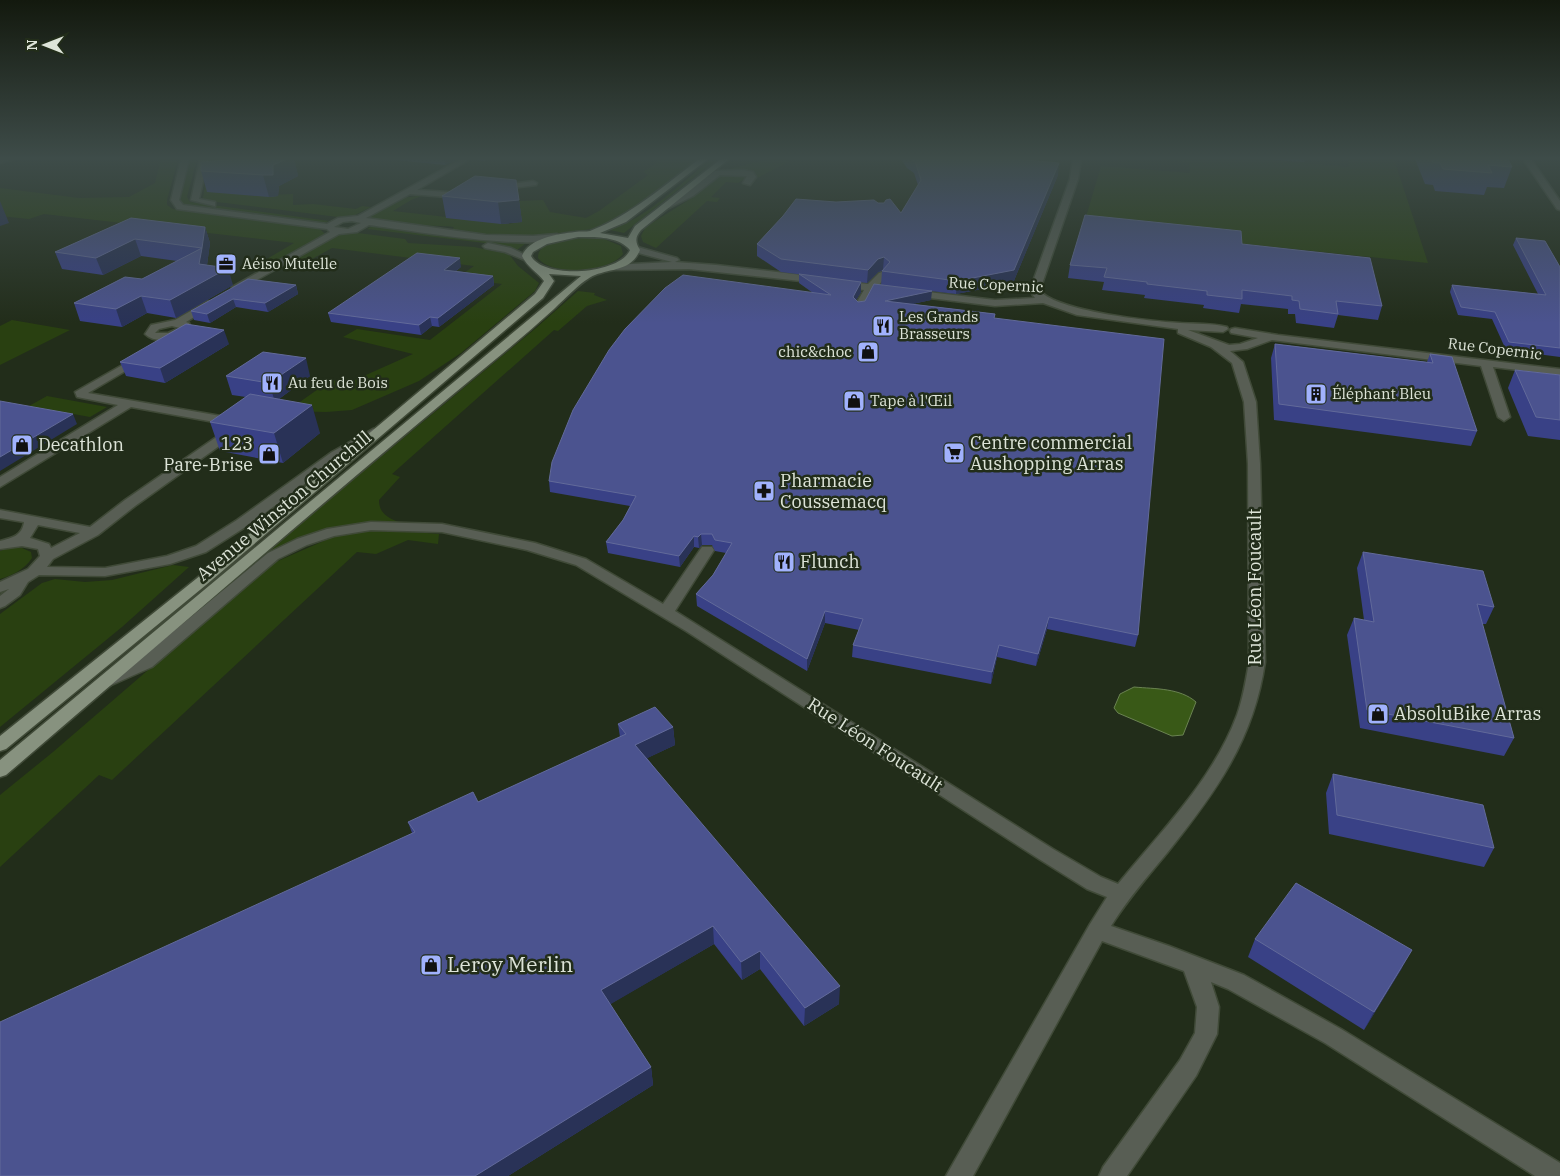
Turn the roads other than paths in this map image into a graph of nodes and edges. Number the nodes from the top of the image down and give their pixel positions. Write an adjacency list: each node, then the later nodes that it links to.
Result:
1 (228, 214): 9 (street)
2 (296, 214): 7 (street)
3 (374, 214): 8 (street)
4 (631, 214): 11 (main road)
5 (656, 214): 13 (main road)
6 (1062, 214): 21 (street)
7 (340, 220): 8 (street); 9 (street)
8 (363, 221): 10 (street); 12 (street)
9 (334, 229): 10 (street); 23 (street)
10 (355, 230): 14 (street)
11 (589, 234): 12 (main road); 13 (main road)
12 (557, 238): 14 (main road)
13 (633, 247): 15 (street); 17 (main road)
14 (527, 258): 16 (main road)
15 (702, 267): 17 (street); 20 (street, Rue Copernic)
16 (539, 268): 18 (main road); 36 (main road, Avenue Winston Churchill)
17 (612, 268): 18 (main road)
18 (592, 272): 49 (main road, Avenue Winston Churchill)
19 (882, 275): 20 (street)
20 (870, 288): 21 (street, Rue Copernic); 22 (street)
21 (1044, 300): 24 (street, Rue Copernic)
22 (859, 307)
23 (178, 323): 29 (street); 29 (street)
24 (1167, 325): 25 (street, Rue Copernic); 28 (street, Rue Copernic)
25 (1223, 328): 26 (street, Rue Copernic); 28 (street)
26 (1235, 330): 27 (street, Rue Copernic); 30 (street)
27 (1278, 338): 30 (street, Rue Copernic); 32 (street, Rue Copernic)
28 (1210, 342): 30 (street, Rue Copernic); 31 (street)
29 (159, 344): 34 (street)
30 (1248, 344): 31 (street)
31 (1237, 362): 52 (street, Rue Léon Foucault)
32 (1485, 363): 33 (street, Rue Copernic); 35 (street)
33 (1560, 372)
34 (128, 404): 37 (street); 40 (street)
35 (1504, 417)
36 (385, 428): 45 (street); 50 (main road, Avenue Winston Churchill)
37 (0, 483)
38 (0, 514): 39 (street)
39 (31, 519): 40 (street); 41 (street)
40 (94, 532): 44 (street)
41 (15, 542): 42 (street); 44 (street)
42 (0, 545)
43 (707, 550): 48 (street)
44 (47, 556): 45 (street)
45 (30, 575): 46 (street); 47 (street)
46 (0, 587)
47 (0, 603)
48 (667, 613): 49 (street, Rue Léon Foucault); 52 (street, Rue Léon Foucault)
49 (105, 682): 51 (main road, Avenue Winston Churchill)
50 (0, 744)
51 (0, 770)
52 (1121, 894): 53 (street, Rue Léon Foucault)
53 (1097, 930): 54 (street); 55 (street, Rue Léon Foucault)
54 (1192, 964): 56 (street); 57 (street)
55 (959, 1176)
56 (1112, 1176)
57 (1558, 1176)

